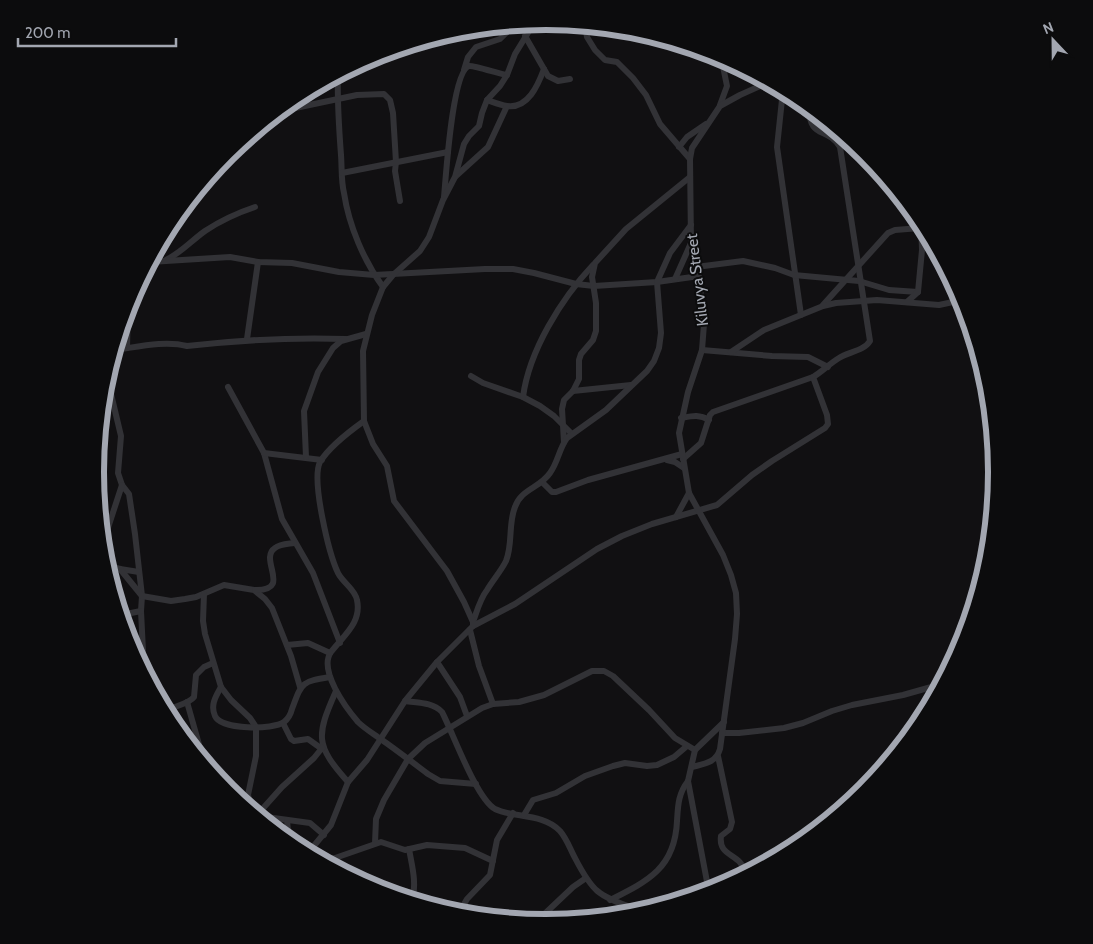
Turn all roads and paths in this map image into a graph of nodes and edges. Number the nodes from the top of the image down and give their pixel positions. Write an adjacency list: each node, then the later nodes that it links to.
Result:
1 (528, 31): 4 (street)
2 (505, 32): 7 (street)
3 (586, 32): 22 (street)
4 (525, 36): 6 (street); 8 (street)
5 (723, 67): 11 (street)
6 (544, 69): 9 (street); 17 (street)
7 (464, 70): 8 (street); 23 (street)
8 (506, 75): 16 (street)
9 (570, 79)
10 (338, 83): 15 (street)
11 (727, 86): 13 (street); 18 (street)
12 (761, 86): 13 (street, Kiluvya Street)
13 (740, 95): 18 (street, Kiluvya Street)
14 (782, 98): 44 (street)
15 (337, 100): 19 (street); 25 (street); 26 (street)
16 (487, 100): 17 (street); 27 (street)
17 (507, 106): 27 (street)
18 (720, 106): 21 (street, Kiluvya Street)
19 (295, 108)
20 (809, 116): 41 (street)
21 (710, 122): 22 (street); 24 (street, Kiluvya Street)
22 (679, 147): 24 (street)
23 (448, 152): 25 (street); 29 (street)
24 (690, 159): 28 (street, Kiluvya Street)
25 (396, 162): 26 (street); 30 (street)
26 (342, 173): 42 (street)
27 (455, 177): 29 (street)
28 (690, 177): 32 (street, Kiluvya Street); 39 (street)
29 (443, 200): 43 (street)
30 (400, 201)
31 (255, 207): 37 (street)
32 (691, 225): 35 (street, Kiluvya Street); 49 (street)
33 (914, 226): 41 (street)
34 (922, 239): 53 (street)
35 (691, 244): 40 (street, Kiluvya Street); 46 (street)
36 (158, 262): 37 (street)
37 (163, 262): 38 (street)
38 (258, 262): 42 (street); 62 (street)
39 (595, 263): 50 (street); 51 (street)
40 (696, 267): 44 (street); 45 (street, Kiluvya Street)
41 (858, 267): 47 (street); 48 (street)
42 (374, 275): 43 (street); 52 (street)
43 (393, 275): 50 (street); 52 (street)
44 (794, 275): 47 (street); 58 (street)
45 (699, 276): 46 (street); 65 (street, Kiluvya Street)
46 (675, 279): 49 (street)
47 (846, 280): 48 (street); 57 (street)
48 (859, 281): 53 (street); 54 (street)
49 (657, 282): 51 (street); 70 (street)
50 (576, 284): 51 (street); 74 (street)
51 (594, 286): 72 (street)
52 (383, 288): 60 (street)
53 (918, 292): 55 (street)
54 (864, 301): 55 (street); 57 (street); 67 (street)
55 (907, 302): 56 (street)
56 (955, 302)
57 (823, 306): 58 (street)
58 (800, 315): 66 (street)
59 (127, 332): 63 (street)
60 (366, 334): 61 (street); 77 (street)
61 (346, 338): 62 (street); 83 (street)
62 (248, 339): 63 (street)
63 (127, 348): 64 (street)
64 (123, 349)
65 (702, 350): 66 (street); 75 (street, Kiluvya Street)
66 (731, 352): 67 (street)
67 (828, 367): 69 (street)
68 (471, 376): 74 (street)
69 (813, 377): 76 (street); 90 (street)
70 (631, 385): 72 (street); 79 (street)
71 (228, 387): 81 (street)
72 (572, 391): 78 (street)
73 (111, 397): 88 (street)
74 (523, 397): 78 (street)
75 (681, 418): 76 (street); 82 (street, Kiluvya Street)
76 (709, 420): 82 (street)
77 (364, 421): 84 (street); 102 (street)
78 (563, 425): 79 (street); 80 (street)
79 (572, 434): 80 (street)
80 (564, 442): 87 (street)
81 (264, 453): 83 (street); 93 (street)
82 (682, 456): 85 (street); 86 (street, Kiluvya Street)
83 (306, 457): 84 (street)
84 (322, 460): 103 (street)
85 (665, 460): 86 (street); 87 (street)
86 (684, 468): 89 (street, Kiluvya Street)
87 (542, 482): 102 (street)
88 (122, 485): 92 (street); 96 (street)
89 (689, 493): 90 (street, Kiluvya Street); 91 (street)
90 (698, 512): 91 (street); 119 (street, Kiluvya Street)
91 (676, 517): 102 (street)
92 (108, 528)
93 (294, 543): 97 (street); 103 (street)
94 (115, 567): 95 (street)
95 (120, 569): 96 (street); 99 (street)
96 (139, 572): 99 (street)
97 (254, 590): 98 (street); 104 (street)
98 (204, 594): 99 (street); 108 (street)
99 (142, 596): 100 (street)
100 (141, 611): 101 (street); 105 (street)
101 (128, 614)
102 (472, 626): 107 (street); 116 (street)
103 (340, 643): 106 (street)
104 (287, 645): 106 (street); 112 (street)
105 (140, 646)
106 (330, 653): 109 (street)
107 (438, 662): 114 (street); 118 (street)
108 (213, 663): 110 (street); 115 (street)
109 (330, 677): 112 (street); 113 (street)
110 (221, 687): 121 (street); 121 (street)
111 (932, 687): 123 (street)
112 (300, 688): 120 (street)
113 (336, 691): 124 (street); 127 (street)
114 (405, 701): 122 (street); 124 (street)
115 (187, 702): 117 (street); 125 (street)
116 (493, 704): 118 (street); 126 (street)
117 (172, 707)
118 (467, 716): 122 (street)
119 (724, 722): 123 (street, Kiluvya Street); 128 (street)
120 (283, 723): 121 (street); 127 (street)
121 (256, 727): 135 (street)
122 (450, 728): 130 (street); 134 (street)
123 (722, 733): 129 (street, Kiluvya Street)
124 (381, 739): 130 (street); 133 (street)
125 (199, 745)
126 (687, 746): 128 (street); 138 (street)
127 (322, 749): 133 (street); 136 (street)
128 (695, 750): 131 (street)
129 (718, 756): 131 (street); 148 (street)
130 (408, 759): 134 (street); 143 (street)
131 (692, 766): 132 (street)
132 (688, 781): 150 (street); 152 (street)
133 (348, 782): 142 (street)
134 (476, 784): 137 (street)
135 (249, 798)
136 (263, 811)
137 (513, 813): 138 (street); 147 (street)
138 (524, 815): 149 (street)
139 (271, 818): 140 (street)
140 (288, 820): 141 (street); 142 (street)
141 (289, 831)
142 (324, 835): 144 (street)
143 (375, 843): 145 (street); 146 (street)
144 (313, 847)
145 (409, 849): 147 (street); 151 (street)
146 (331, 858)
147 (493, 861): 153 (street)
148 (744, 867)
149 (586, 878): 152 (street); 155 (street)
150 (707, 884)
151 (413, 894)
152 (610, 900): 154 (street)
153 (463, 906)
154 (629, 906)
155 (544, 914)

